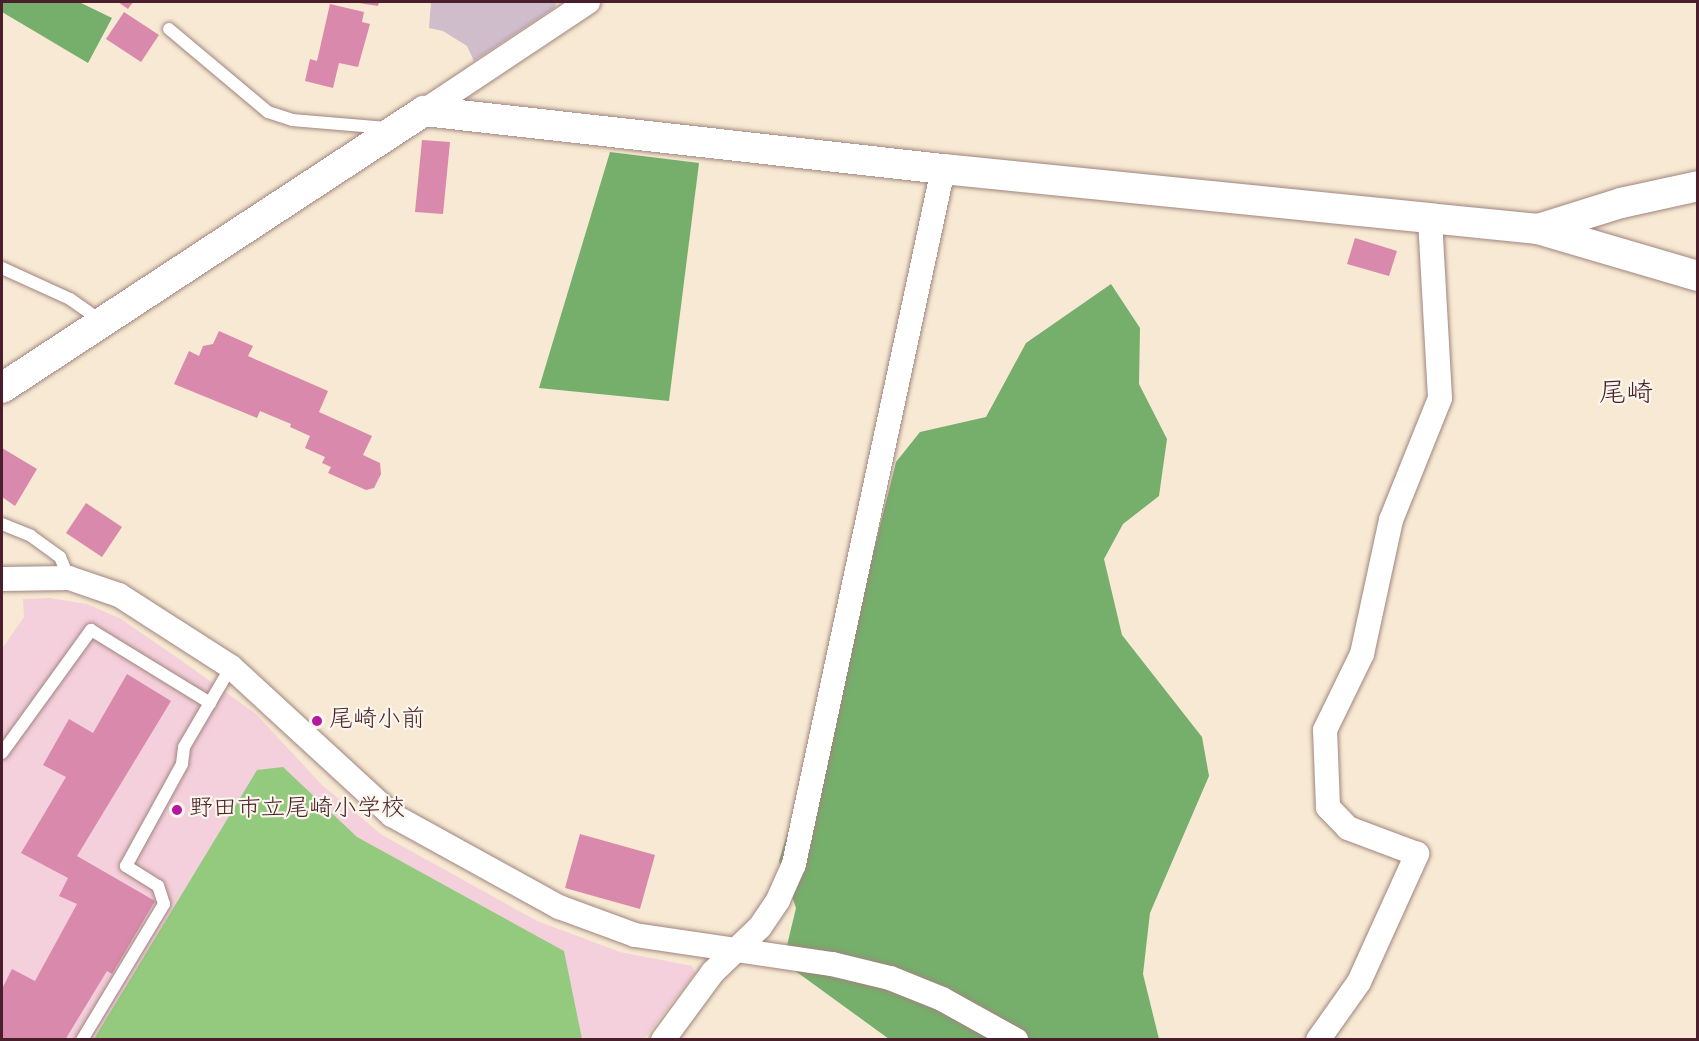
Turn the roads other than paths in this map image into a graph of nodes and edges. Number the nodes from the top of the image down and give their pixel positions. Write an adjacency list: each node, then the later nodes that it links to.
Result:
1 (588, 2): 3 (street)
2 (169, 29): 4 (lane)
3 (424, 111): 4 (street); 5 (street)
4 (394, 128): 11 (street)
5 (944, 170): 7 (street); 19 (street)
6 (1698, 186): 8 (street)
7 (1430, 218): 8 (street); 23 (street)
8 (1538, 229): 10 (street)
9 (2, 268): 11 (lane)
10 (1698, 276)
11 (102, 322): 12 (street)
12 (2, 388)
13 (2, 524): 14 (lane)
14 (69, 578): 15 (street); 16 (street)
15 (2, 579)
16 (231, 667): 17 (lane); 19 (street)
17 (210, 703): 18 (lane); 20 (lane)
18 (2, 753)
19 (735, 950): 21 (street); 22 (street)
20 (82, 1040)
21 (663, 1040)
22 (1016, 1040)
23 (1318, 1040)

